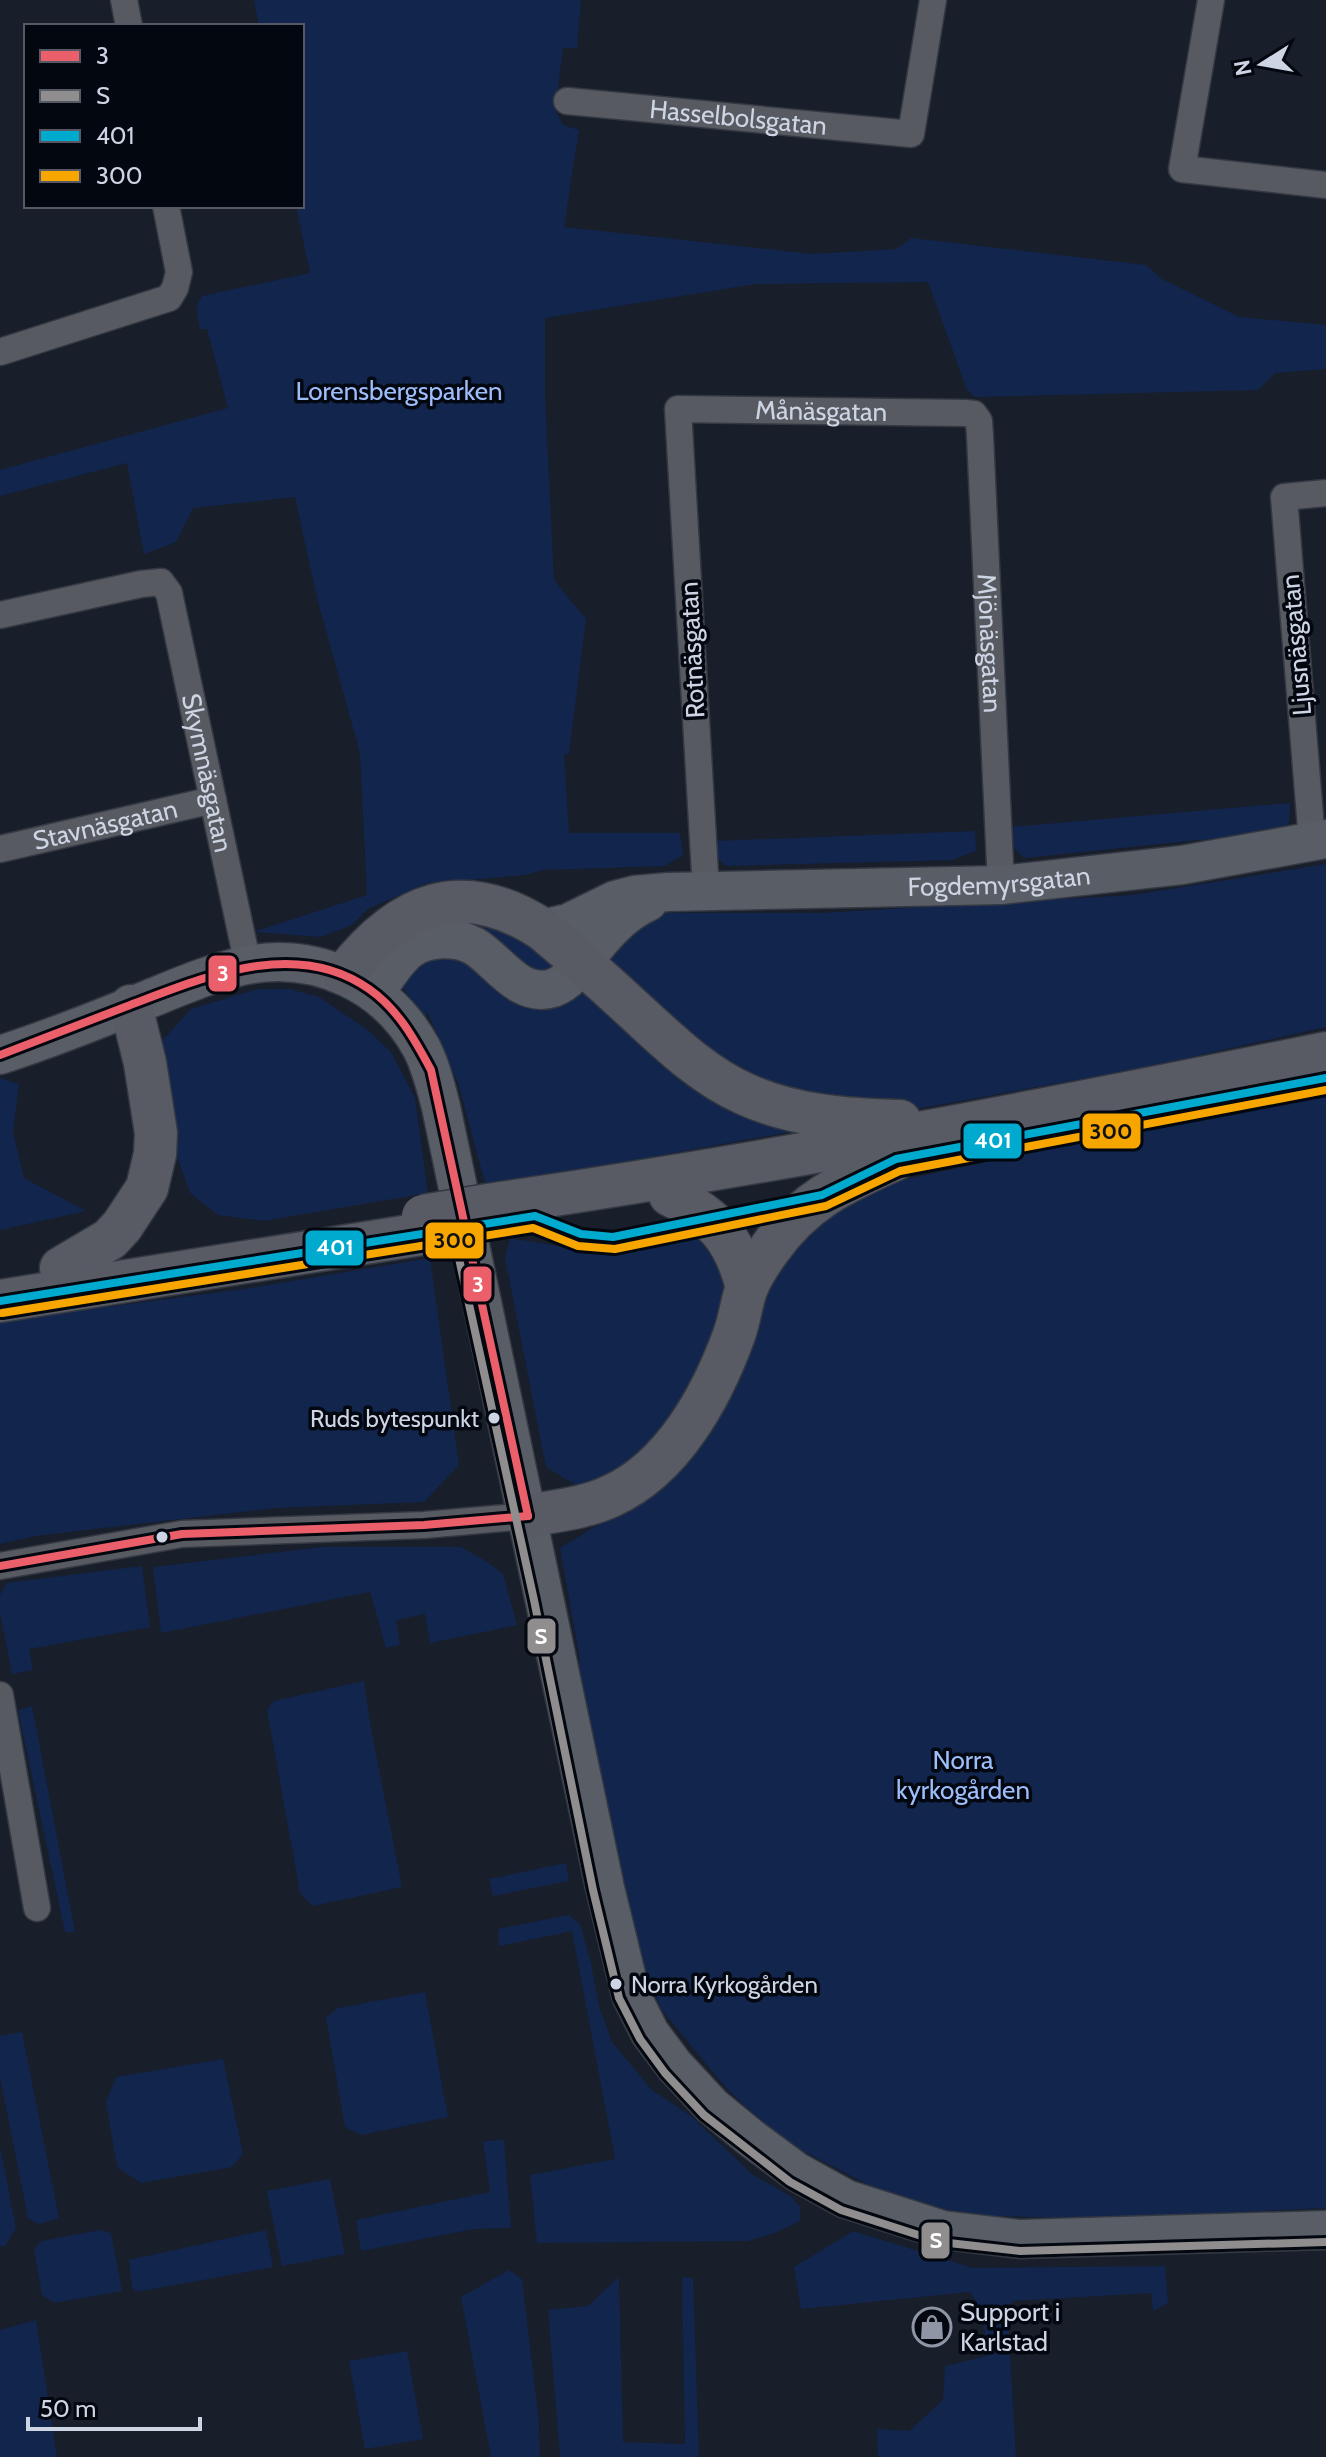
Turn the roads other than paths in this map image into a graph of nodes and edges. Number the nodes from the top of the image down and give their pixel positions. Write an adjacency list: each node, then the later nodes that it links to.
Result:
1 (124, 0): 4 (street)
2 (933, 0): 5 (street, Hasselbolsgatan)
3 (1211, 0): 6 (street)
4 (129, 24)
5 (567, 101)
6 (1326, 185)
7 (166, 208): 8 (street)
8 (0, 352)
9 (678, 409): 10 (street, Månäsgatan); 17 (street, Rotnäsgatan)
10 (965, 413): 16 (street, Mjönäsgatan)
11 (1326, 493): 14 (street, Ljusnäsgatan)
12 (0, 615): 13 (street, Skymnäsgatan)
13 (213, 800): 15 (street, Stavnäsgatan); 21 (street, Skymnäsgatan)
14 (1319, 840): 16 (street, Fogdemyrsgatan)
15 (0, 849)
16 (1001, 885): 17 (street, Fogdemyrsgatan)
17 (706, 891): 18 (street, Fogdemyrsgatan)
18 (668, 892): 19 (street, Fogdemyrsgatan); 20 (street, Fogdemyrsgatan)
19 (542, 929): 20 (main road); 22 (main road)
20 (583, 963): 22 (street, Fogdemyrsgatan); 27 (main road)
21 (248, 965): 22 (street); 23 (street)
22 (360, 984): 36 (street)
23 (131, 1006): 25 (street); 32 (main road)
24 (1326, 1053): 27 (main road)
25 (0, 1055)
26 (1326, 1078): 28 (main road)
27 (981, 1121): 30 (main road)
28 (896, 1159): 29 (main road); 34 (main road)
29 (670, 1195): 30 (main road); 34 (main road)
30 (490, 1214): 31 (main road)
31 (425, 1224): 32 (main road); 35 (main road)
32 (61, 1268): 33 (main road)
33 (0, 1276)
34 (747, 1287): 36 (main road)
35 (0, 1301)
36 (528, 1516): 37 (street); 40 (street)
37 (0, 1566)
38 (0, 1695): 39 (street)
39 (37, 1908)
40 (1326, 2230)

